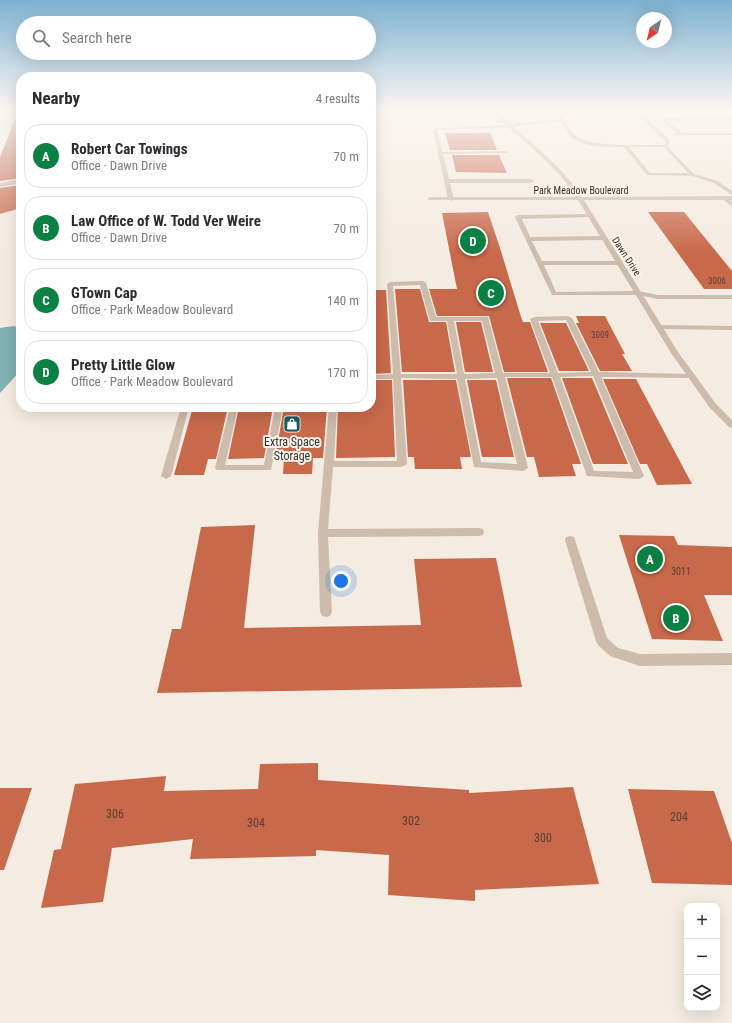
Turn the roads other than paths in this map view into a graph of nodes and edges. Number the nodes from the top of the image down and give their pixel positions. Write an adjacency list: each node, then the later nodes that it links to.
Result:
1 (441, 157): 6 (street)
2 (547, 157): 17 (street, Dawn Drive)
3 (635, 157): 5 (street)
4 (674, 157): 5 (street)
5 (692, 175): 9 (street)
6 (447, 181): 7 (street); 16 (street)
7 (531, 181)
8 (16, 182): 11 (street)
9 (716, 182): 10 (street); 12 (street)
10 (724, 182)
11 (0, 185)
12 (732, 193)
13 (725, 198): 14 (street, Park Meadow Boulevard); 17 (street, Park Meadow Boulevard); 18 (street)
14 (732, 198)
15 (430, 199): 16 (street, Park Meadow Boulevard)
16 (451, 199): 17 (street, Park Meadow Boulevard)
17 (578, 199): 19 (street, Dawn Drive)
18 (732, 205)
19 (589, 216): 20 (street, Dawn Drive); 21 (street)
20 (603, 238): 21 (street); 23 (street, Dawn Drive)
21 (529, 239): 22 (street)
22 (539, 263): 23 (street); 24 (street)
23 (619, 263): 24 (street, Dawn Drive)
24 (638, 293): 25 (street); 27 (street, Dawn Drive)
25 (732, 297)
26 (450, 319): 30 (street); 32 (street); 33 (street)
27 (659, 327): 28 (street); 34 (street, Dawn Drive)
28 (732, 328)
29 (596, 374): 31 (street); 31 (street); 31 (street); 34 (street)
30 (500, 375): 31 (street); 33 (street); 33 (street)
31 (555, 375)
32 (397, 376): 33 (street); 35 (street); 41 (street)
33 (461, 376)
34 (692, 376): 40 (street, Dawn Drive)
35 (376, 377)
36 (184, 412): 42 (street)
37 (233, 412): 38 (street)
38 (278, 412)
39 (333, 412): 41 (street)
40 (732, 425)
41 (329, 464): 44 (street)
42 (166, 476)
43 (479, 532): 44 (street)
44 (323, 533): 46 (street)
45 (570, 540): 47 (street)
46 (326, 612)
47 (732, 659)

